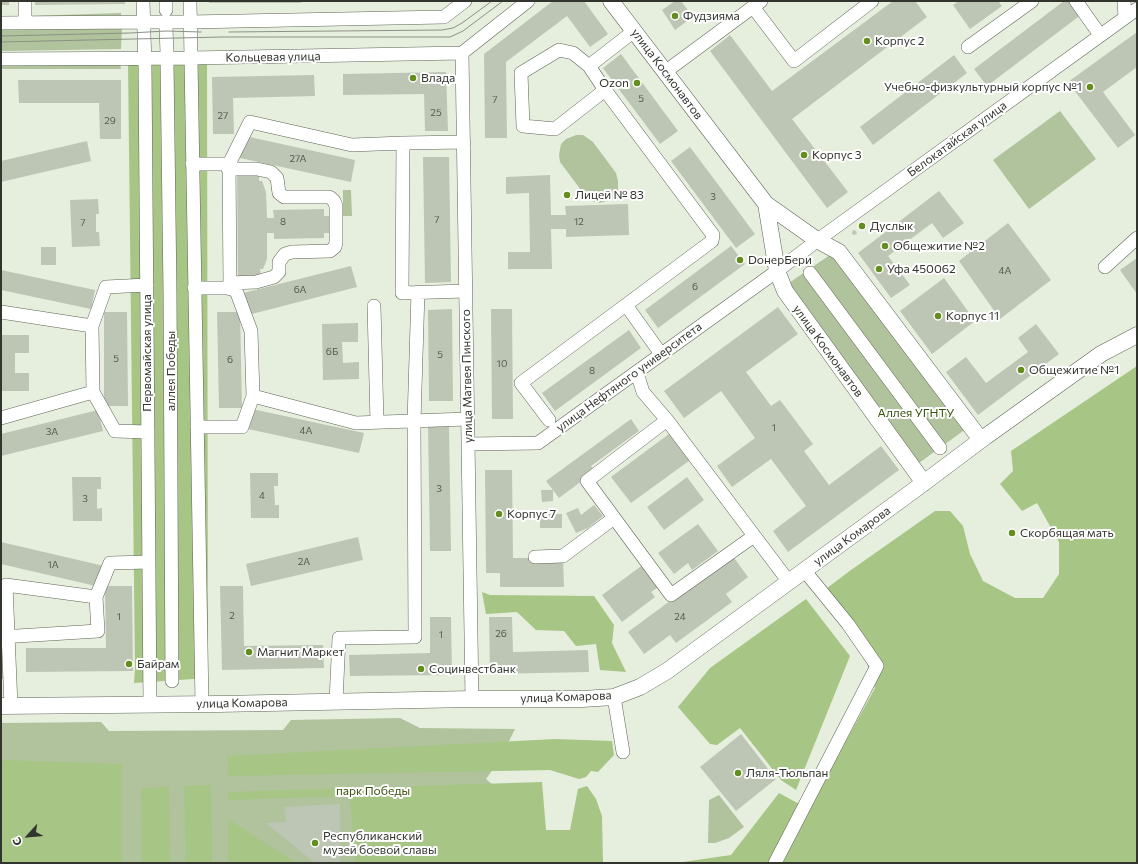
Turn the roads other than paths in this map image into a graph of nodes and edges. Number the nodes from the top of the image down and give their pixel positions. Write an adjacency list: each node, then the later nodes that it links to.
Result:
1 (25, 1): 17 (street)
2 (143, 1): 14 (street, Первомайская улица)
3 (190, 1): 15 (street)
4 (465, 1): 15 (street)
5 (528, 1): 22 (street)
6 (611, 1): 19 (main road, улица Космонавтов)
7 (1032, 1): 21 (street)
8 (1076, 1): 20 (street)
9 (1124, 1): 13 (street)
10 (869, 2): 11 (street)
11 (757, 4): 27 (street)
12 (1137, 9): 13 (street, Белокатайская улица)
13 (1125, 17): 20 (street, Белокатайская улица)
14 (143, 22): 15 (street); 17 (street); 23 (street, Первомайская улица)
15 (190, 22): 24 (street)
16 (1, 23): 17 (street)
17 (25, 23)
18 (166, 27): 74 (street, аллея Победы)
19 (634, 31): 26 (street); 27 (main road, улица Космонавтов)
20 (1100, 35): 35 (street, Белокатайская улица)
21 (968, 47)
22 (462, 52): 24 (street, Кольцевая улица); 29 (street, улица Матвея Пинского)
23 (145, 58): 24 (street, Кольцевая улица); 25 (street, Кольцевая улица); 40 (street, Первомайская улица)
24 (191, 58): 31 (street)
25 (1, 59)
26 (589, 66): 28 (street); 28 (street)
27 (665, 72): 33 (main road, улица Космонавтов)
28 (605, 90): 44 (street)
29 (464, 142): 30 (street); 42 (street, улица Матвея Пинского)
30 (403, 143): 32 (street); 43 (street)
31 (192, 164): 32 (street); 41 (street)
32 (231, 171): 39 (street); 39 (street)
33 (766, 204): 35 (main road, улица Космонавтов); 37 (main road, улица Космонавтов)
34 (1137, 238): 36 (street)
35 (817, 240): 37 (street, Белокатайская улица); 61 (main road, улица Космонавтов)
36 (1105, 267)
37 (777, 271): 49 (street, улица Нефтяного университета); 64 (main road, улица Космонавтов)
38 (810, 273): 63 (street)
39 (232, 280): 41 (street); 52 (street)
40 (147, 285): 47 (street); 60 (street, Первомайская улица)
41 (194, 288): 59 (street)
42 (466, 291): 43 (street); 54 (street, улица Матвея Пинского)
43 (418, 292): 57 (street)
44 (626, 305): 49 (street); 55 (street)
45 (374, 306): 58 (street)
46 (1, 312): 47 (street)
47 (92, 326): 51 (street)
48 (1137, 335): 61 (main road, улица Комарова)
49 (661, 354): 50 (street, улица Нефтяного университета)
50 (637, 373): 56 (street); 62 (street, улица Нефтяного университета)
51 (93, 392): 53 (street); 60 (street)
52 (253, 396): 58 (street); 59 (street)
53 (1, 418)
54 (468, 419): 57 (street); 62 (street, улица Матвея Пинского)
55 (549, 420)
56 (667, 420): 65 (street); 66 (street)
57 (414, 421): 58 (street); 77 (street)
58 (377, 422)
59 (197, 427): 78 (street)
60 (148, 432): 68 (street, Первомайская улица)
61 (981, 440): 64 (main road, улица Комарова)
62 (468, 444): 76 (street, улица Матвея Пинского)
63 (940, 448)
64 (924, 483): 69 (main road, улица Комарова)
65 (614, 518): 66 (street); 67 (street)
66 (754, 536): 70 (street)
67 (535, 557)
68 (149, 562): 72 (street); 79 (street, Первомайская улица)
69 (804, 570): 70 (main road, улица Комарова); 82 (street)
70 (789, 582): 75 (main road, улица Комарова)
71 (4, 584): 72 (street); 73 (street)
72 (96, 598): 73 (street)
73 (4, 637): 80 (street)
74 (172, 681)
75 (614, 697): 76 (main road, улица Комарова); 81 (street)
76 (472, 699): 77 (main road, улица Комарова)
77 (336, 701): 78 (main road, улица Комарова)
78 (202, 704): 79 (main road, улица Комарова)
79 (150, 705): 80 (main road, улица Комарова)
80 (6, 706)
81 (623, 752)
82 (775, 863)

